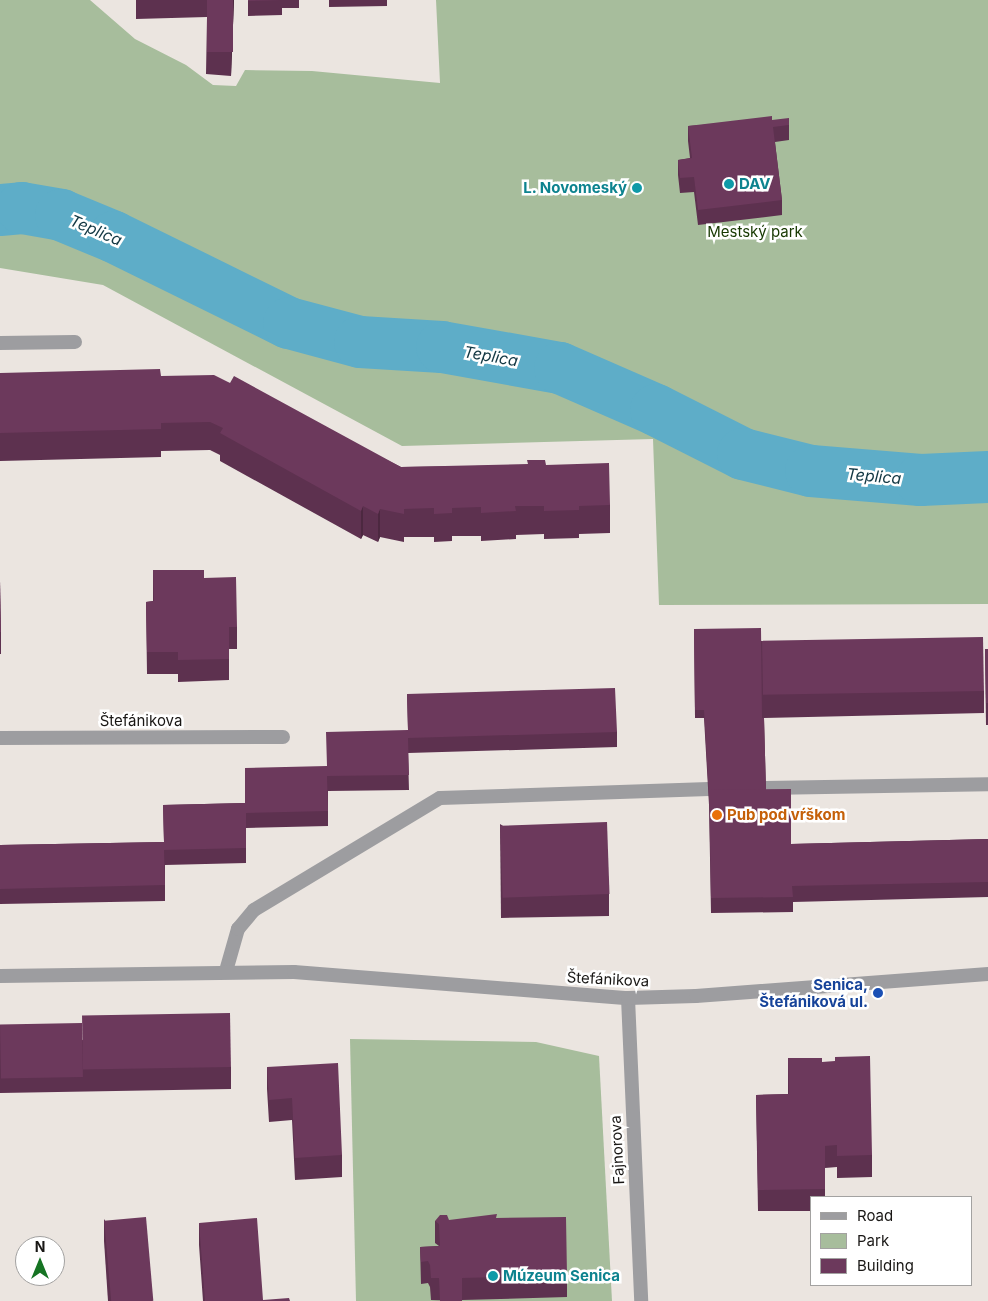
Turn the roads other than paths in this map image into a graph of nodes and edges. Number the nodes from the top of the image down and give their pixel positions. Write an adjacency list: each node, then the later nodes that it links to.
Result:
1 (75, 342): 2 (street)
2 (0, 343)
3 (283, 737): 4 (street, Štefánikova)
4 (0, 738)
5 (988, 784): 6 (street)
6 (766, 788)
7 (710, 789): 8 (street)
8 (226, 971): 10 (street, Štefánikova); 11 (street, Štefánikova)
9 (988, 974): 11 (street, Štefánikova)
10 (0, 976)
11 (628, 998): 12 (street, Fajnorova)
12 (640, 1301)

